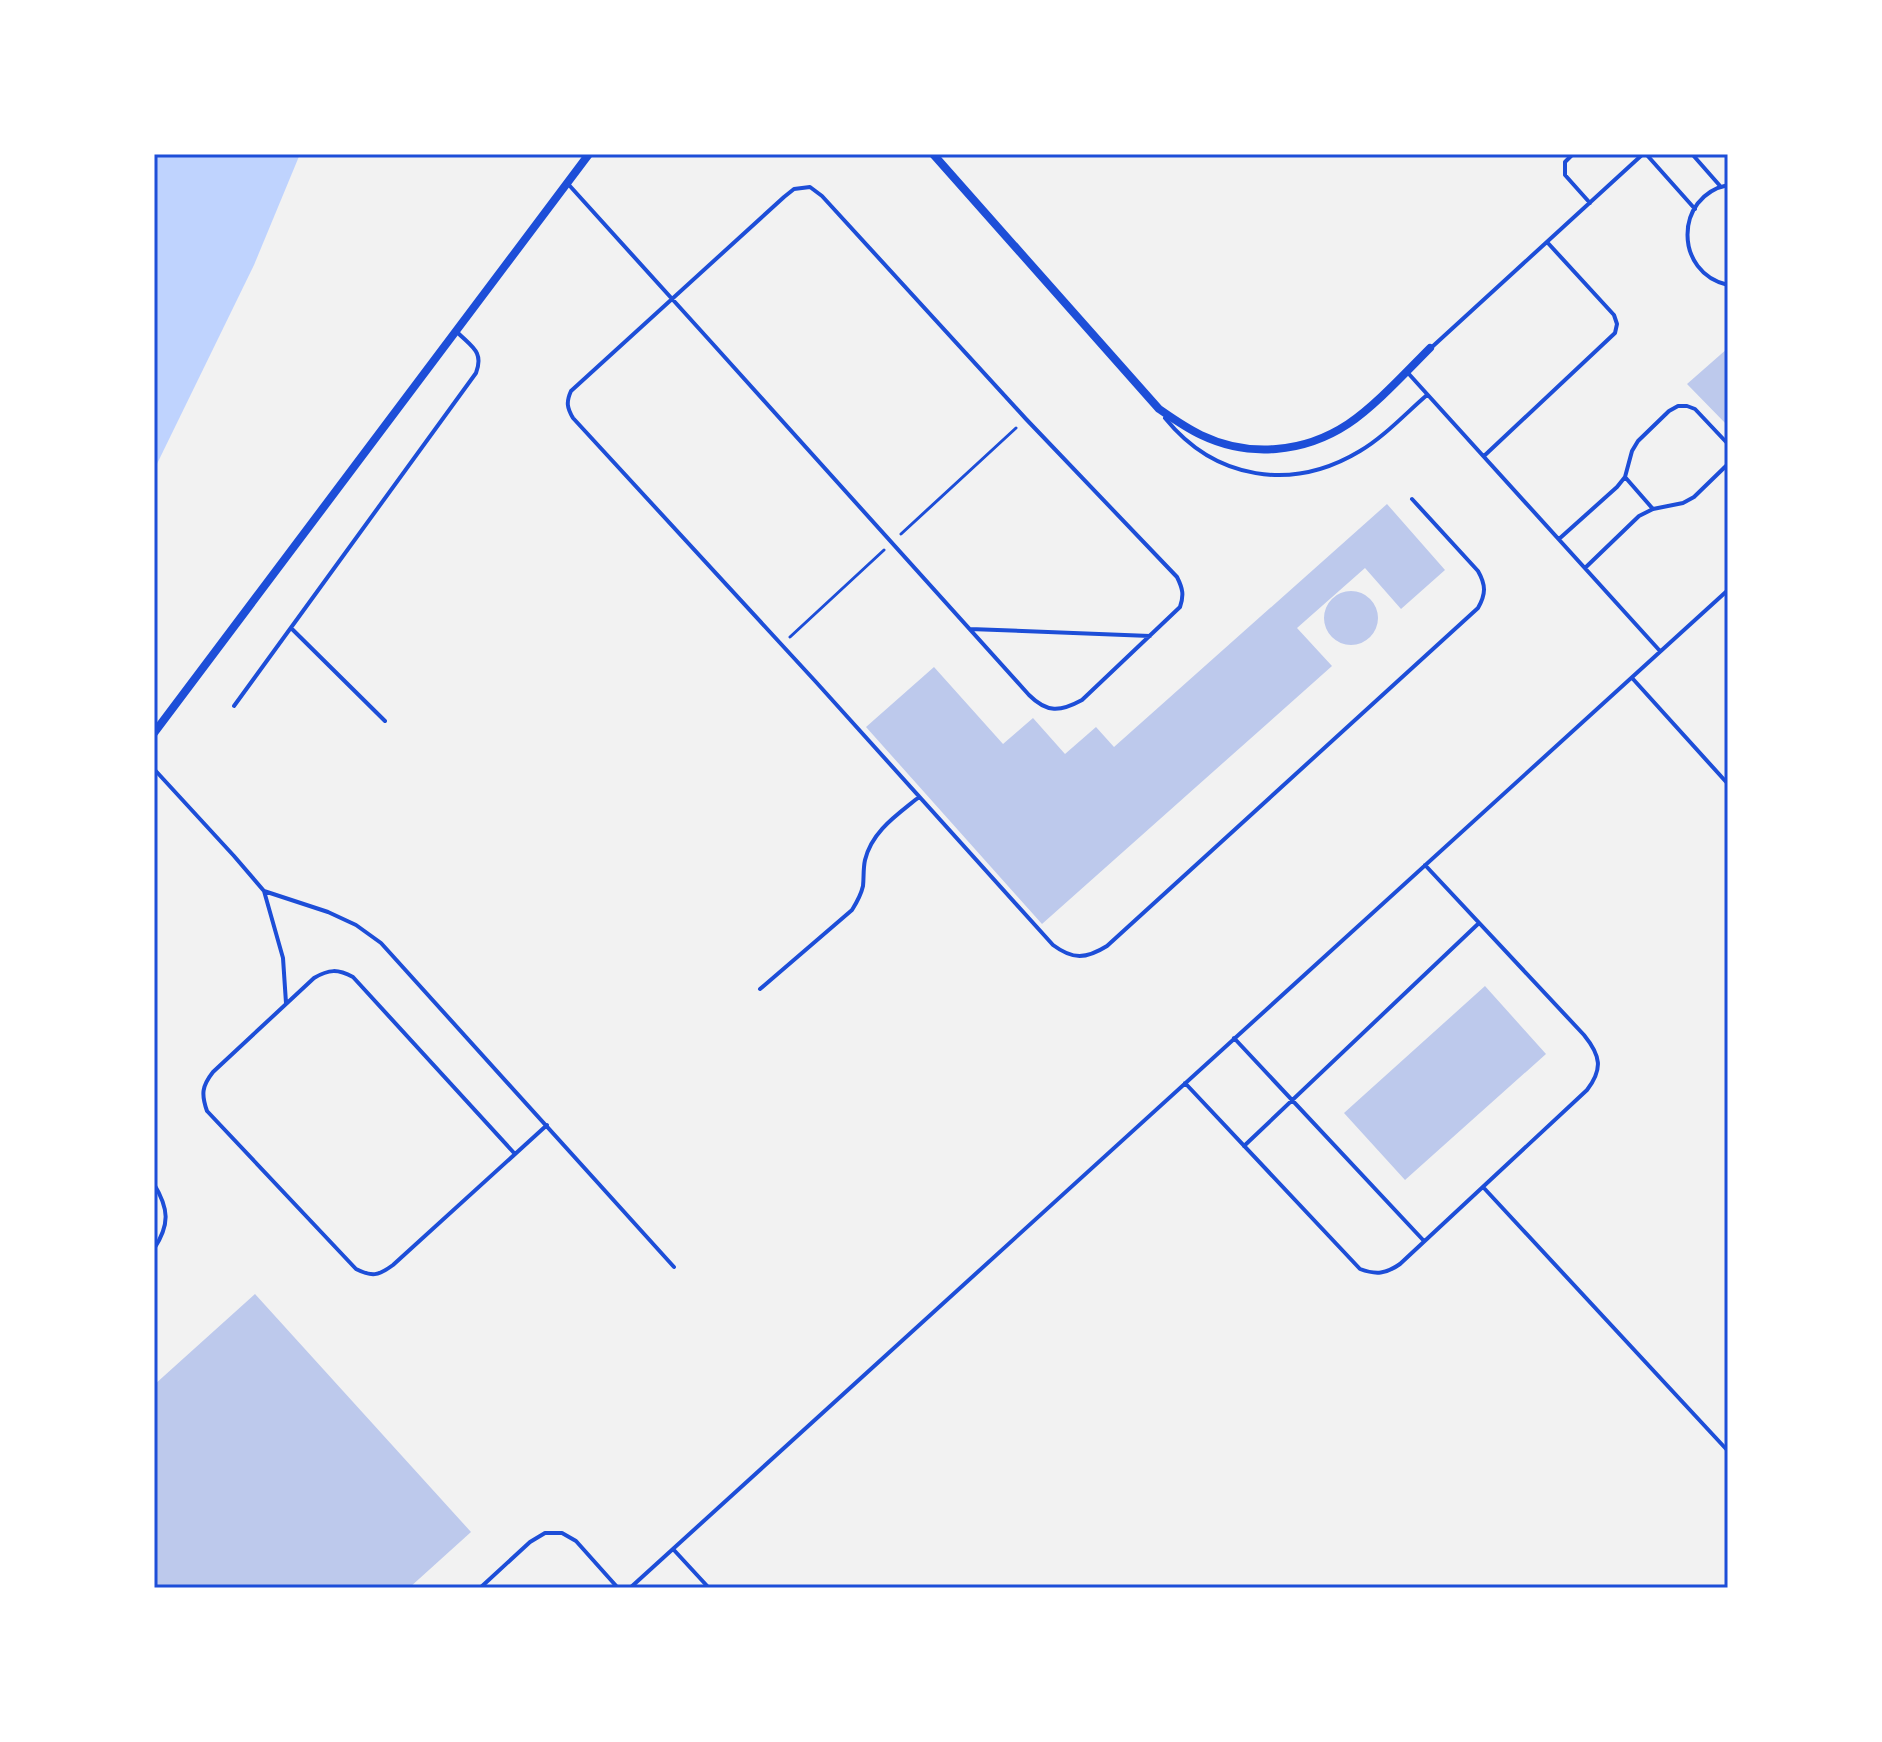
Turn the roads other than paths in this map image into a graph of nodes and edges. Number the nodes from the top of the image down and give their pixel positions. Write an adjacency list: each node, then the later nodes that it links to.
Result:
1 (589, 154): 6 (street)
2 (933, 154): 18 (street)
3 (1573, 154): 9 (lane)
4 (1645, 154): 9 (lane); 10 (lane)
5 (1692, 154): 8 (lane)
6 (567, 183): 13 (lane); 14 (street)
7 (1728, 185): 8 (lane)
8 (1721, 187): 10 (lane)
9 (1590, 203): 11 (lane)
10 (1695, 209): 12 (lane)
11 (1547, 242): 15 (lane); 20 (lane)
12 (1728, 285)
13 (672, 299): 29 (lane); 30 (lane); 38 (lane)
14 (456, 331): 28 (lane); 35 (street)
15 (1430, 348): 16 (street)
16 (1406, 371): 17 (lane); 18 (street)
17 (1427, 395): 18 (lane); 20 (lane)
18 (1159, 409)
19 (1728, 444): 22 (lane)
20 (1484, 456): 25 (lane)
21 (1728, 464): 24 (lane)
22 (1625, 477): 24 (lane); 25 (lane)
23 (1412, 499): 38 (lane)
24 (1653, 509): 26 (lane)
25 (1559, 539): 26 (lane)
26 (1585, 568): 31 (lane)
27 (1728, 590): 31 (lane)
28 (291, 628): 33 (lane); 34 (lane)
29 (970, 629): 30 (lane); 30 (lane)
30 (1150, 636)
31 (1661, 652): 32 (lane)
32 (1632, 678): 37 (lane); 39 (lane)
33 (234, 706)
34 (385, 721)
35 (154, 733)
36 (154, 769): 40 (lane)
37 (1728, 784)
38 (919, 797): 42 (lane)
39 (1425, 865): 41 (lane); 44 (lane)
40 (264, 891): 43 (lane); 47 (lane)
41 (1479, 923): 46 (lane); 51 (lane)
42 (760, 989)
43 (286, 1003): 49 (lane); 49 (lane)
44 (1234, 1038): 45 (lane); 46 (lane)
45 (1185, 1082): 48 (lane); 56 (lane)
46 (1292, 1100): 48 (lane); 52 (lane)
47 (547, 1125): 49 (lane); 54 (lane)
48 (1244, 1146): 52 (lane)
49 (515, 1154)
50 (154, 1184): 53 (lane)
51 (1483, 1187): 52 (lane); 55 (lane)
52 (1424, 1242)
53 (154, 1249)
54 (674, 1267)
55 (1728, 1451)
56 (673, 1549): 59 (lane); 60 (lane)
57 (480, 1588): 58 (lane)
58 (618, 1588)
59 (630, 1588)
60 (709, 1588)

